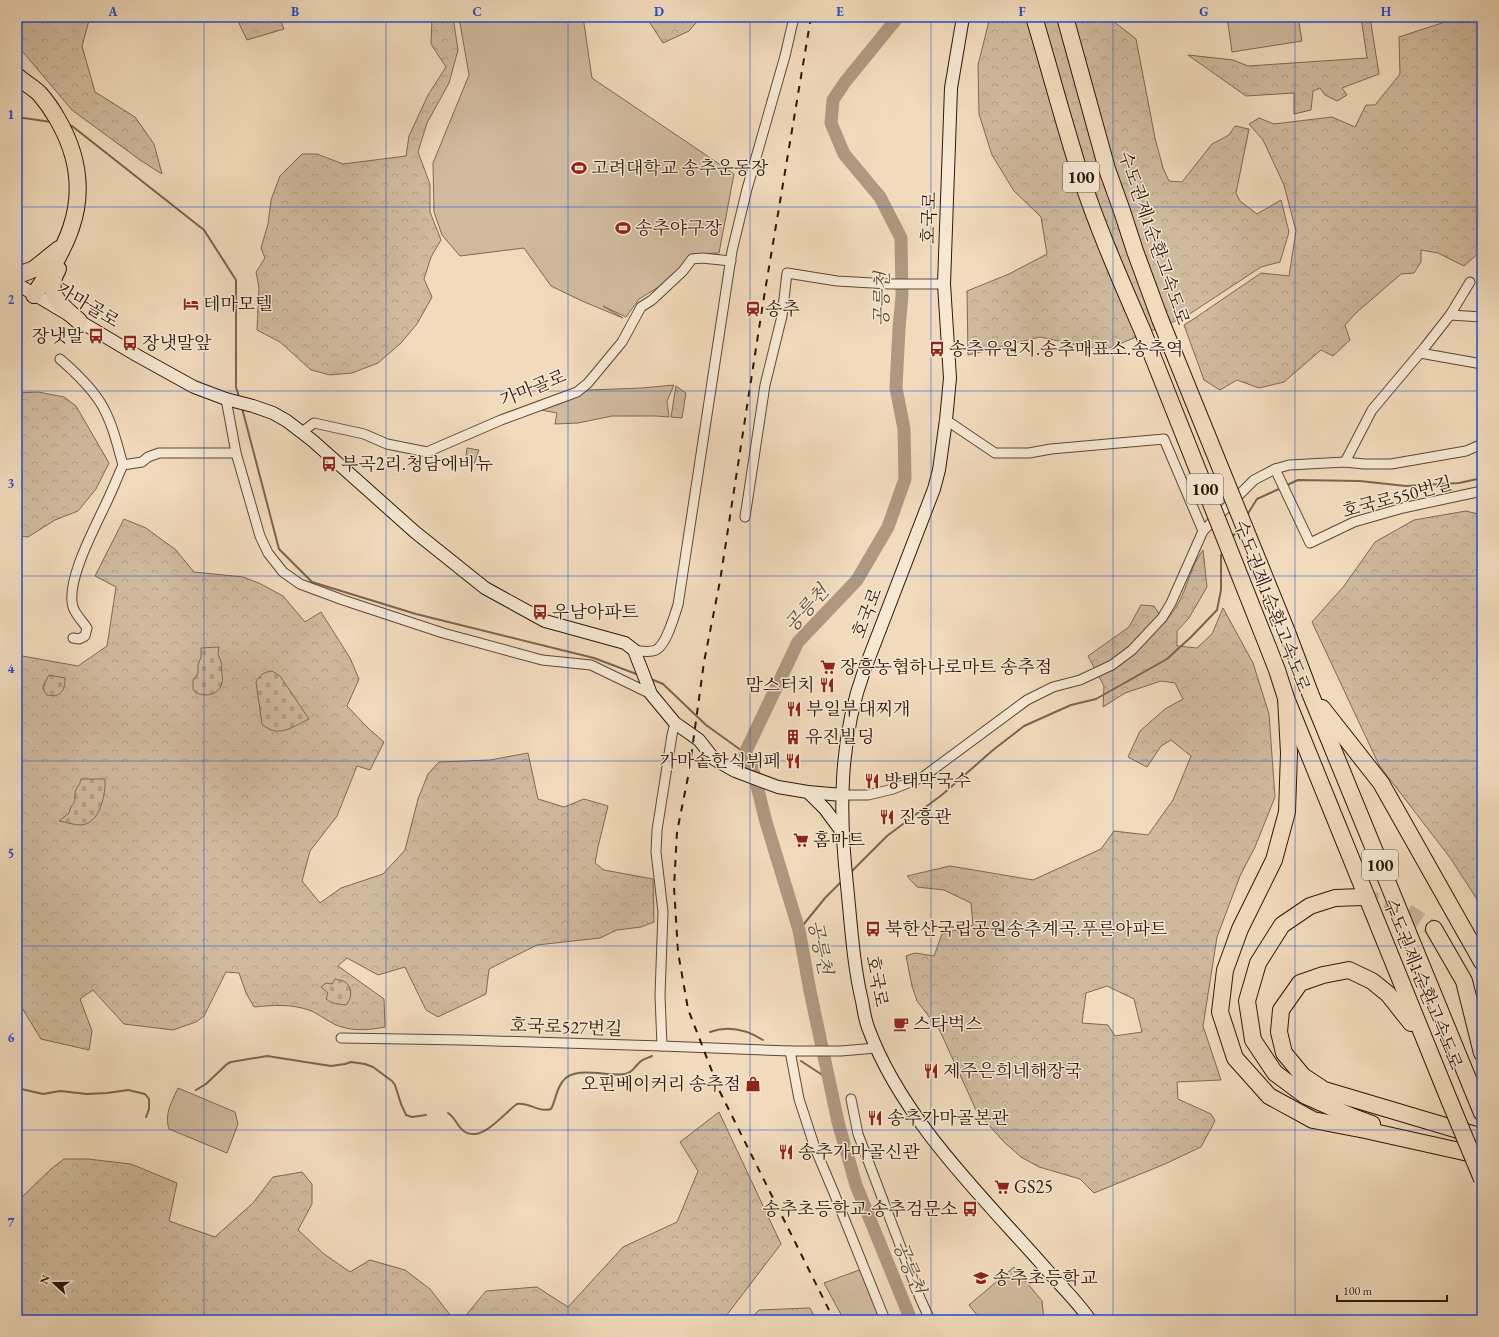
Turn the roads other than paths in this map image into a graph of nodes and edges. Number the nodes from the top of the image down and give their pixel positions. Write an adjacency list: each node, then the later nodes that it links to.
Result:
1 (794, 17): 9 (street)
2 (963, 17): 13 (street, 호국로)
3 (1034, 17): 36 (highway, 수도권제1순환고속도로 / 100, bridge)
4 (1065, 17): 34 (highway, 수도권제1순환고속도로 / 100, bridge)
5 (17, 70): 7 (highway)
6 (17, 78): 7 (highway)
7 (24, 85): 8 (highway)
8 (65, 244): 10 (highway); 14 (highway); 17 (highway)
9 (730, 261): 23 (street, 가마골로); 33 (street)
10 (17, 271)
11 (1470, 282): 15 (street)
12 (17, 284): 14 (street, 가마골로)
13 (944, 284): 22 (street, 호국로); 30 (street)
14 (34, 295): 17 (street, 가마골로)
15 (1450, 315): 16 (street); 18 (street)
16 (1482, 317)
17 (79, 321): 21 (street, 가마골로)
18 (1420, 353): 20 (street); 26 (street)
19 (60, 359): 27 (street)
20 (1482, 364)
21 (226, 399): 23 (street, 가마골로); 25 (street)
22 (946, 420): 31 (street); 39 (street, 호국로)
23 (302, 432): 33 (street)
24 (1482, 444): 26 (street, 호국로550번길)
25 (236, 453): 27 (street); 35 (street)
26 (1345, 462): 28 (street, 호국로550번길)
27 (123, 465): 32 (street)
28 (1275, 469): 29 (street, 호국로550번길); 31 (street, 호국로550번길)
29 (1482, 491)
30 (745, 517)
31 (1203, 531): 39 (street, 호국로550번길)
32 (73, 638)
33 (635, 653): 35 (street)
34 (1310, 693): 43 (highway); 51 (highway, 수도권제1순환고속도로 / 100)
35 (651, 694): 37 (street)
36 (1286, 698): 44 (highway, 수도권제1순환고속도로 / 100); 53 (highway)
37 (675, 723): 38 (street); 46 (street)
38 (808, 792): 39 (street); 40 (street)
39 (842, 795): 40 (street, 호국로)
40 (842, 832): 47 (street, 호국로)
41 (1362, 897): 53 (highway)
42 (1434, 929): 49 (highway)
43 (1482, 962)
44 (1422, 1036): 52 (highway); 55 (highway, 수도권제1순환고속도로 / 100, bridge)
45 (341, 1038): 46 (street, 호국로527번길)
46 (662, 1046): 48 (street, 호국로527번길)
47 (876, 1048): 48 (street, 호국로527번길); 58 (street, 호국로)
48 (790, 1051): 56 (street)
49 (1482, 1053)
50 (851, 1099): 57 (street)
51 (1482, 1113)
52 (1482, 1137)
53 (1428, 1143): 54 (highway)
54 (1482, 1156)
55 (1482, 1180)
56 (885, 1320)
57 (930, 1320)
58 (1090, 1320)

